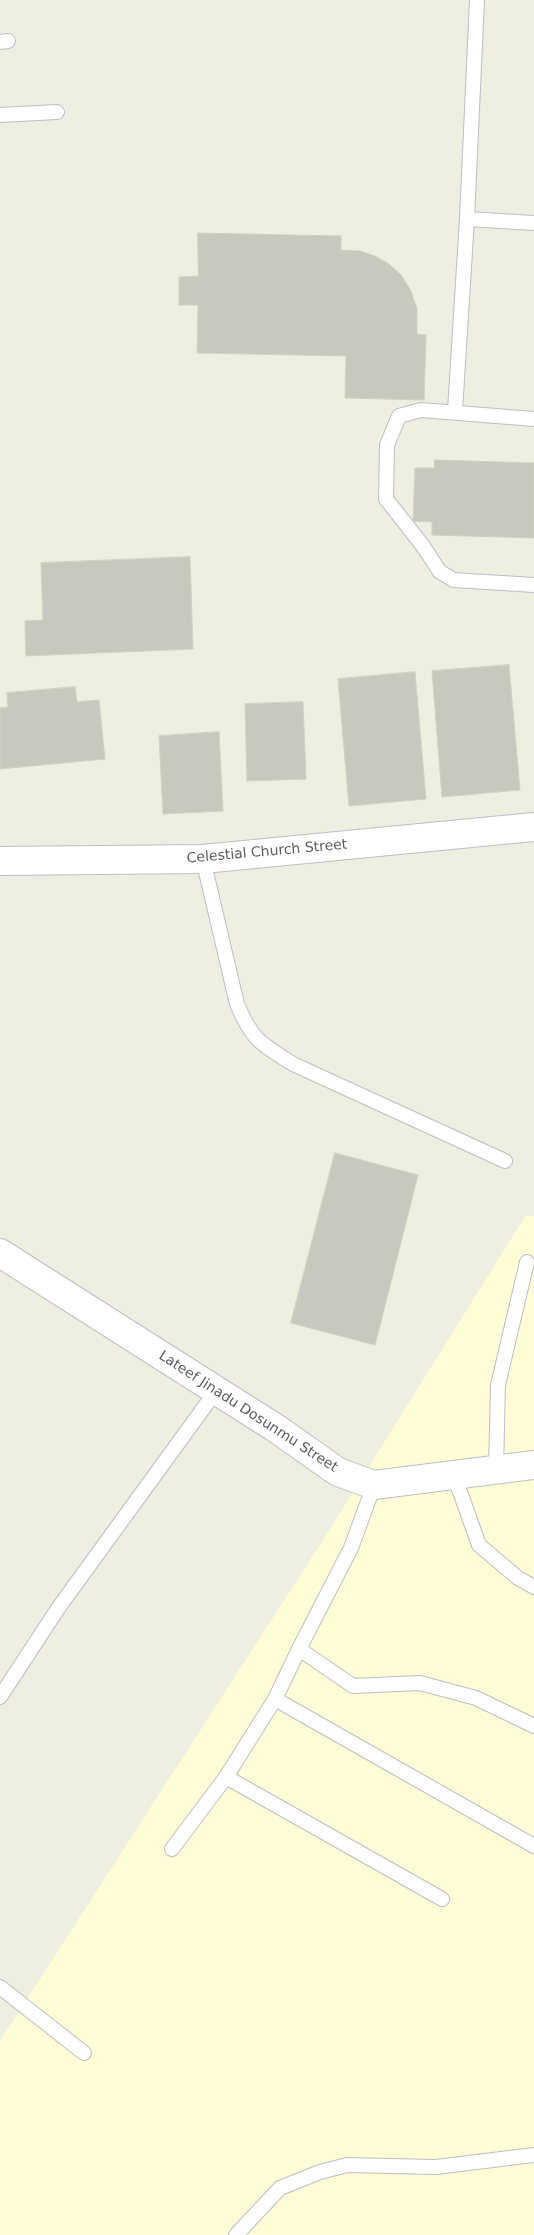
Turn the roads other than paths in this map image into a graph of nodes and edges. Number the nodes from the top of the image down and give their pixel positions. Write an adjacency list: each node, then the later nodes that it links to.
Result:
1 (477, 0): 4 (lane)
2 (57, 112): 3 (lane)
3 (0, 114)
4 (467, 219): 5 (lane); 6 (lane)
5 (534, 223)
6 (455, 411): 7 (lane); 8 (lane)
7 (534, 419)
8 (534, 586)
9 (534, 827): 10 (street, Celestial Church Street)
10 (203, 859): 11 (street, Celestial Church Street); 12 (lane)
11 (0, 861)
12 (505, 1161)
13 (0, 1253): 15 (street, Lateef Jinadu Dosunmu Street)
14 (527, 1262): 17 (lane)
15 (216, 1391): 19 (street, Lateef Jinadu Dosunmu Street); 22 (lane)
16 (534, 1465): 17 (street)
17 (496, 1470): 18 (street)
18 (454, 1475): 19 (street); 20 (lane)
19 (374, 1485): 21 (lane)
20 (534, 1587)
21 (298, 1648): 23 (lane); 24 (lane)
22 (0, 1697)
23 (275, 1699): 25 (lane); 26 (lane)
24 (534, 1726)
25 (226, 1777): 27 (lane); 28 (lane)
26 (534, 1846)
27 (172, 1849)
28 (442, 1899)
29 (0, 1987): 30 (lane)
30 (84, 2053)
31 (534, 2155): 32 (lane)
32 (236, 2235)

